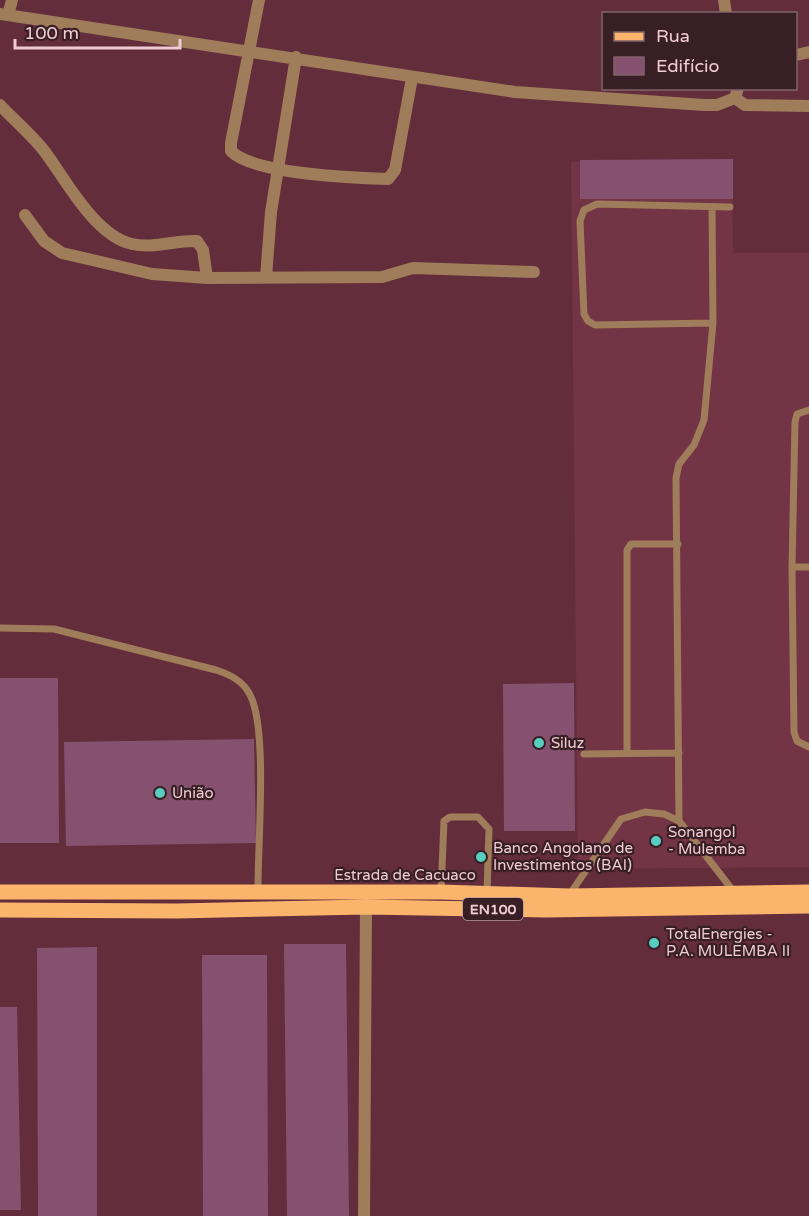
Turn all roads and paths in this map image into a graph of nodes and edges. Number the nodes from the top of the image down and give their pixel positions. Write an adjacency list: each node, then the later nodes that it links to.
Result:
1 (12, 0): 3 (street)
2 (259, 0): 4 (street)
3 (4, 14): 4 (street)
4 (250, 51): 5 (street); 10 (street)
5 (296, 57): 6 (street); 10 (street)
6 (412, 78): 7 (street); 10 (street)
7 (737, 93): 9 (street)
8 (0, 105): 16 (street)
9 (809, 106)
10 (277, 169): 15 (street)
11 (712, 207): 12 (lane); 17 (lane); 17 (lane)
12 (730, 207)
13 (25, 215): 16 (street)
14 (534, 272): 15 (street)
15 (266, 277): 16 (street)
16 (207, 278)
17 (713, 323): 19 (lane)
18 (809, 410): 20 (lane)
19 (678, 544): 24 (lane); 26 (lane)
20 (792, 567): 21 (lane); 23 (lane)
21 (809, 567)
22 (0, 628): 33 (lane)
23 (809, 747)
24 (627, 752): 25 (lane); 26 (lane)
25 (584, 753)
26 (680, 753): 27 (lane)
27 (679, 822): 32 (lane); 34 (lane)
28 (0, 892): 33 (main road, Estrada de Cacuaco / EN100)
29 (441, 892): 31 (main road, Estrada de Cacuaco / EN100); 31 (lane); 33 (main road, Estrada de Cacuaco / EN100)
30 (809, 892): 32 (main road, Estrada de Cacuaco / EN100)
31 (487, 893): 34 (main road, Estrada de Cacuaco / EN100)
32 (735, 893): 34 (main road, Estrada de Cacuaco / EN100)
33 (258, 894)
34 (568, 896)
35 (809, 906): 36 (main road, EN100)
36 (366, 907): 37 (main road, EN100); 38 (street)
37 (0, 910)
38 (364, 1216)

